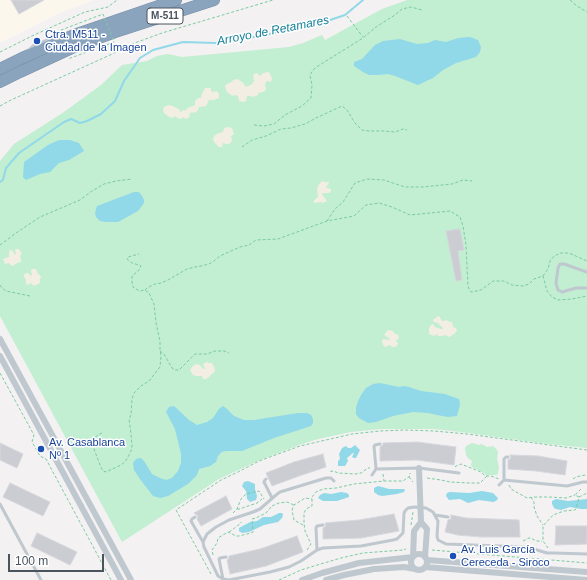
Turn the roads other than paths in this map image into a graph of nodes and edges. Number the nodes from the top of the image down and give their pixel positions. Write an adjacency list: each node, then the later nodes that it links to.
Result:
1 (176, 0): 7 (highway, M-511)
2 (214, 0): 3 (highway, M-511)
3 (115, 32): 4 (lane); 5 (highway, M-511)
4 (105, 41)
5 (74, 47): 6 (lane); 8 (highway, M-511)
6 (87, 48)
7 (0, 69)
8 (0, 82)
9 (587, 272): 10 (lane)
10 (587, 288)
11 (0, 339): 42 (street)
12 (0, 356): 41 (street)
13 (380, 444): 16 (lane)
14 (508, 457): 21 (lane)
15 (419, 468): 16 (lane); 18 (lane); 24 (street)
16 (376, 469): 17 (lane)
17 (372, 474)
18 (459, 474)
19 (266, 479): 22 (lane)
20 (334, 481): 22 (lane)
21 (586, 482)
22 (272, 498): 30 (lane)
23 (0, 504): 40 (lane)
24 (421, 507): 25 (lane); 28 (street); 31 (lane)
25 (434, 515): 27 (lane); 32 (lane)
26 (196, 517): 30 (lane)
27 (448, 517)
28 (421, 522): 34 (street); 35 (street)
29 (323, 525): 31 (lane)
30 (203, 542): 39 (lane)
31 (317, 550): 39 (lane)
32 (587, 554)
33 (226, 556): 39 (lane)
34 (413, 557): 35 (street); 37 (street); 43 (street)
35 (426, 558): 36 (street); 38 (street)
36 (425, 567): 37 (street); 45 (street)
37 (415, 568): 44 (street)
38 (587, 572)
39 (223, 579)
40 (41, 580)
41 (121, 580)
42 (130, 580)
43 (302, 580)
44 (326, 580)
45 (587, 580)

